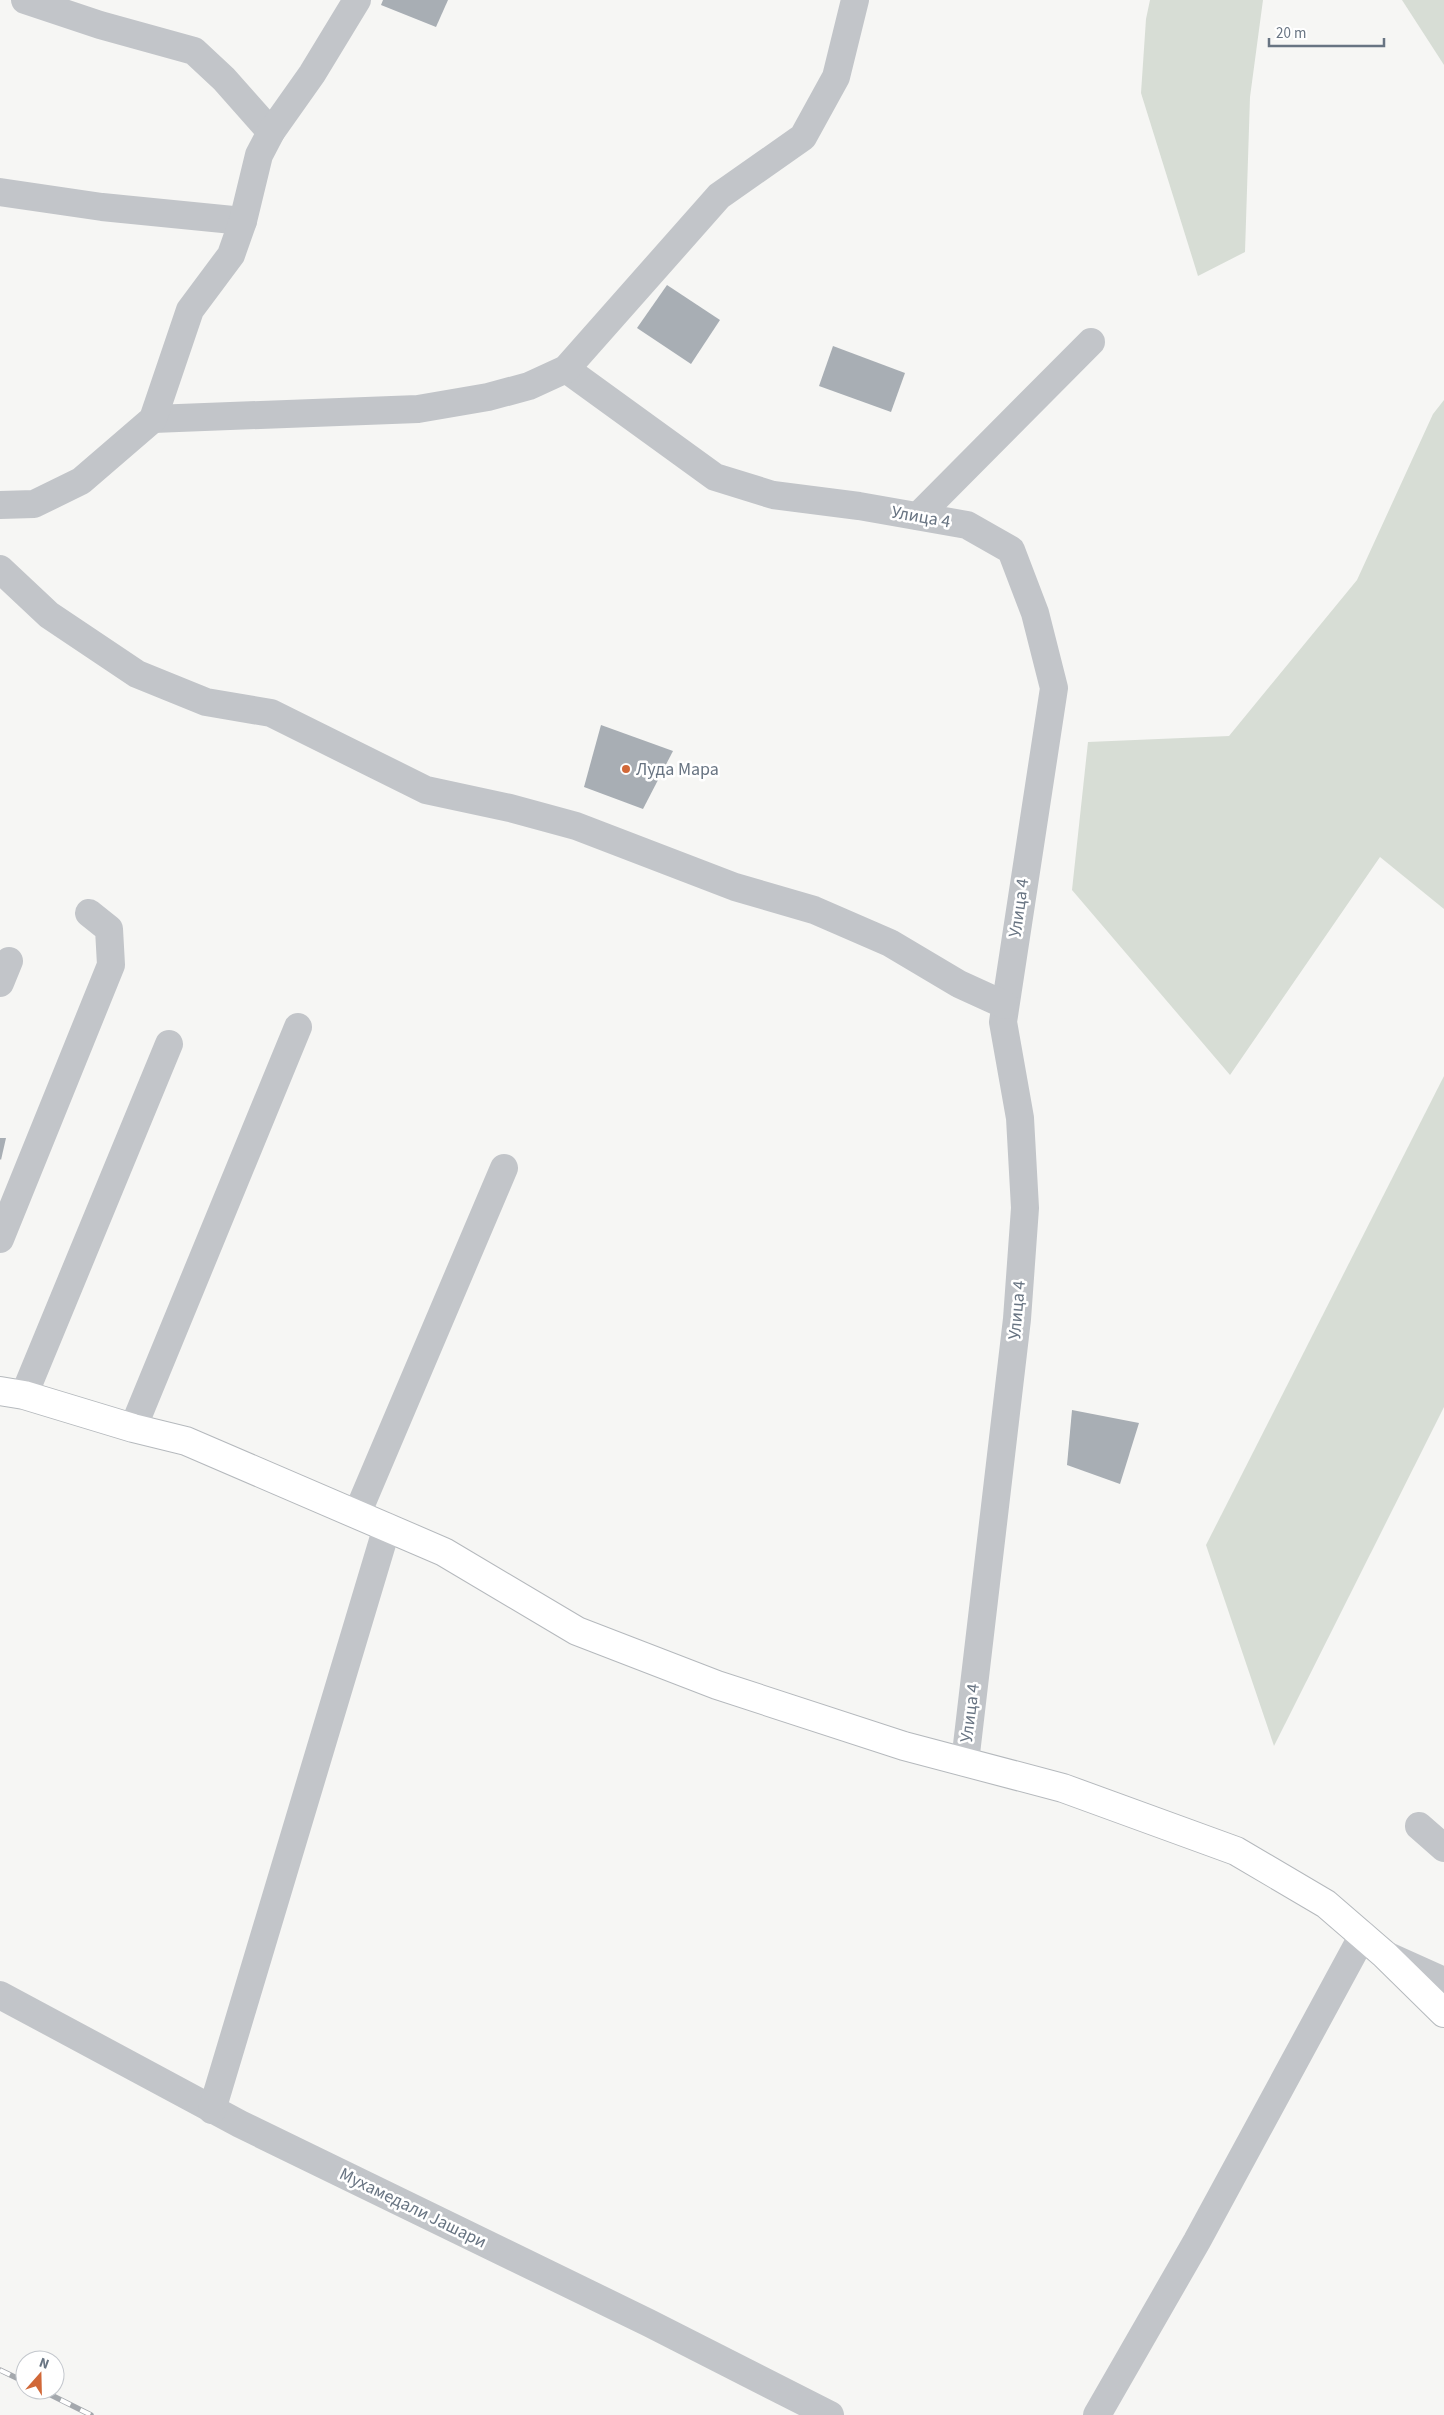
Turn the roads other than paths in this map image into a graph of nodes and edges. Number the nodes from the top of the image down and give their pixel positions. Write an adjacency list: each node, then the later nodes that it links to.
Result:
1 (25, 0): 4 (street)
2 (357, 0): 5 (street)
3 (855, 0): 9 (street)
4 (97, 13): 5 (street)
5 (271, 132): 7 (street)
6 (1, 191): 7 (street)
7 (243, 221): 10 (street)
8 (1091, 342): 12 (street)
9 (566, 369): 10 (street); 12 (street, Улица 4)
10 (153, 419): 11 (street)
11 (0, 505)
12 (918, 516): 15 (street, Улица 4)
13 (0, 569): 15 (street)
14 (89, 913): 19 (street)
15 (1005, 1005): 24 (street, Улица 4)
16 (298, 1027): 21 (street)
17 (170, 1044): 20 (street)
18 (504, 1168): 22 (street)
19 (0, 1239)
20 (12, 1393): 21 (main road)
21 (133, 1428): 22 (main road)
22 (357, 1514): 23 (main road)
23 (387, 1527): 24 (main road); 32 (street)
24 (965, 1762): 27 (main road)
25 (1419, 1826): 26 (street)
26 (1444, 1848)
27 (1363, 1935): 28 (main road); 34 (street)
28 (1385, 1955): 29 (street); 31 (main road)
29 (1444, 1981)
30 (0, 1995): 32 (street, Мухамедали Јашари)
31 (1444, 2013)
32 (212, 2110): 33 (street, Мухамедали Јашари)
33 (830, 2415)
34 (1097, 2415)

